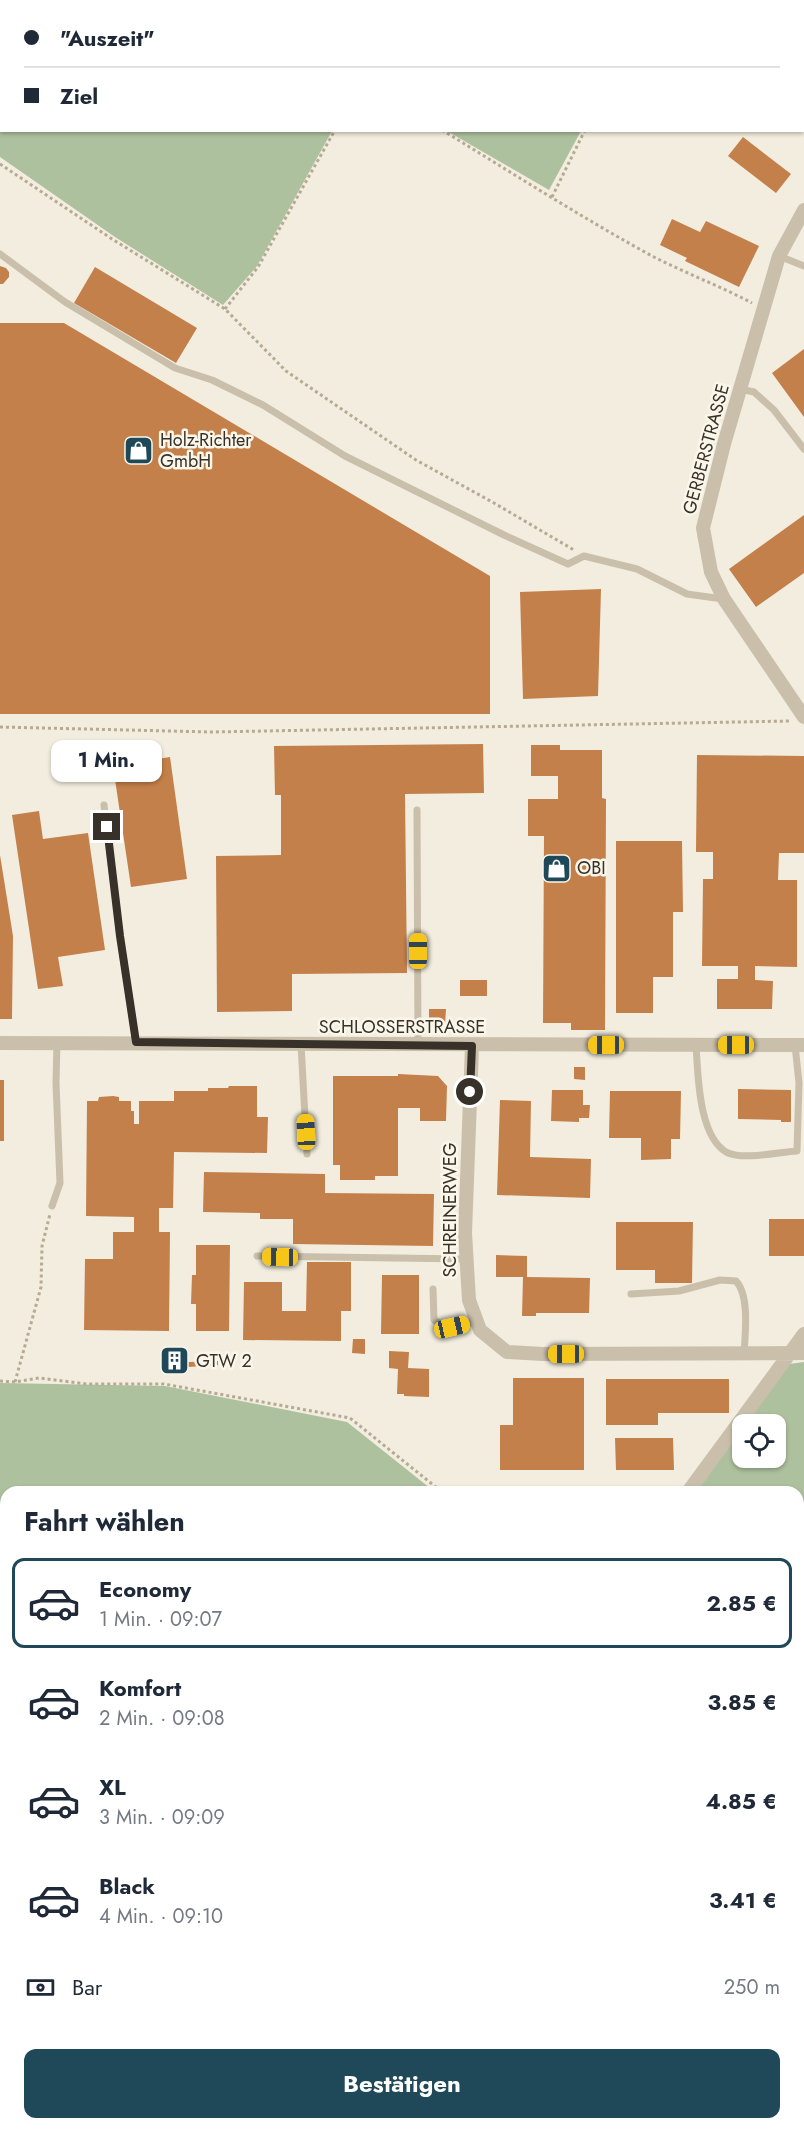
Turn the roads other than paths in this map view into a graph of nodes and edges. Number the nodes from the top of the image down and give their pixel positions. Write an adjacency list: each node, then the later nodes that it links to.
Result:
1 (804, 210): 3 (street, GERBERSTRASSE)
2 (0, 254): 7 (lane)
3 (779, 256): 4 (lane); 5 (street, GERBERSTRASSE)
4 (804, 266)
5 (740, 389): 6 (lane); 7 (street, GERBERSTRASSE)
6 (804, 449)
7 (724, 599): 8 (street, GERBERSTRASSE)
8 (798, 719)
9 (104, 805): 12 (lane)
10 (417, 810): 15 (lane)
11 (57, 1042): 12 (street, SCHLOSSERSTRASSE); 13 (street, SCHLOSSERSTRASSE); 20 (lane)
12 (136, 1042): 14 (street, SCHLOSSERSTRASSE)
13 (0, 1043)
14 (301, 1044): 15 (street, SCHLOSSERSTRASSE); 19 (lane)
15 (418, 1045): 18 (street, SCHLOSSERSTRASSE)
16 (696, 1045): 17 (street, SCHLOSSERSTRASSE); 17 (lane); 18 (street, SCHLOSSERSTRASSE)
17 (800, 1045)
18 (472, 1046): 22 (street, SCHREINERWEG)
19 (307, 1154)
20 (52, 1206)
21 (257, 1256): 22 (lane)
22 (466, 1259): 25 (street, SCHREINERWEG)
23 (433, 1289): 25 (lane)
24 (631, 1294): 28 (lane)
25 (477, 1321): 28 (street, SCHREINERWEG)
26 (804, 1334): 29 (street)
27 (804, 1353): 29 (street, SCHREINERWEG)
28 (744, 1354): 29 (street, SCHREINERWEG)
29 (789, 1354): 30 (street)
30 (692, 1486)

